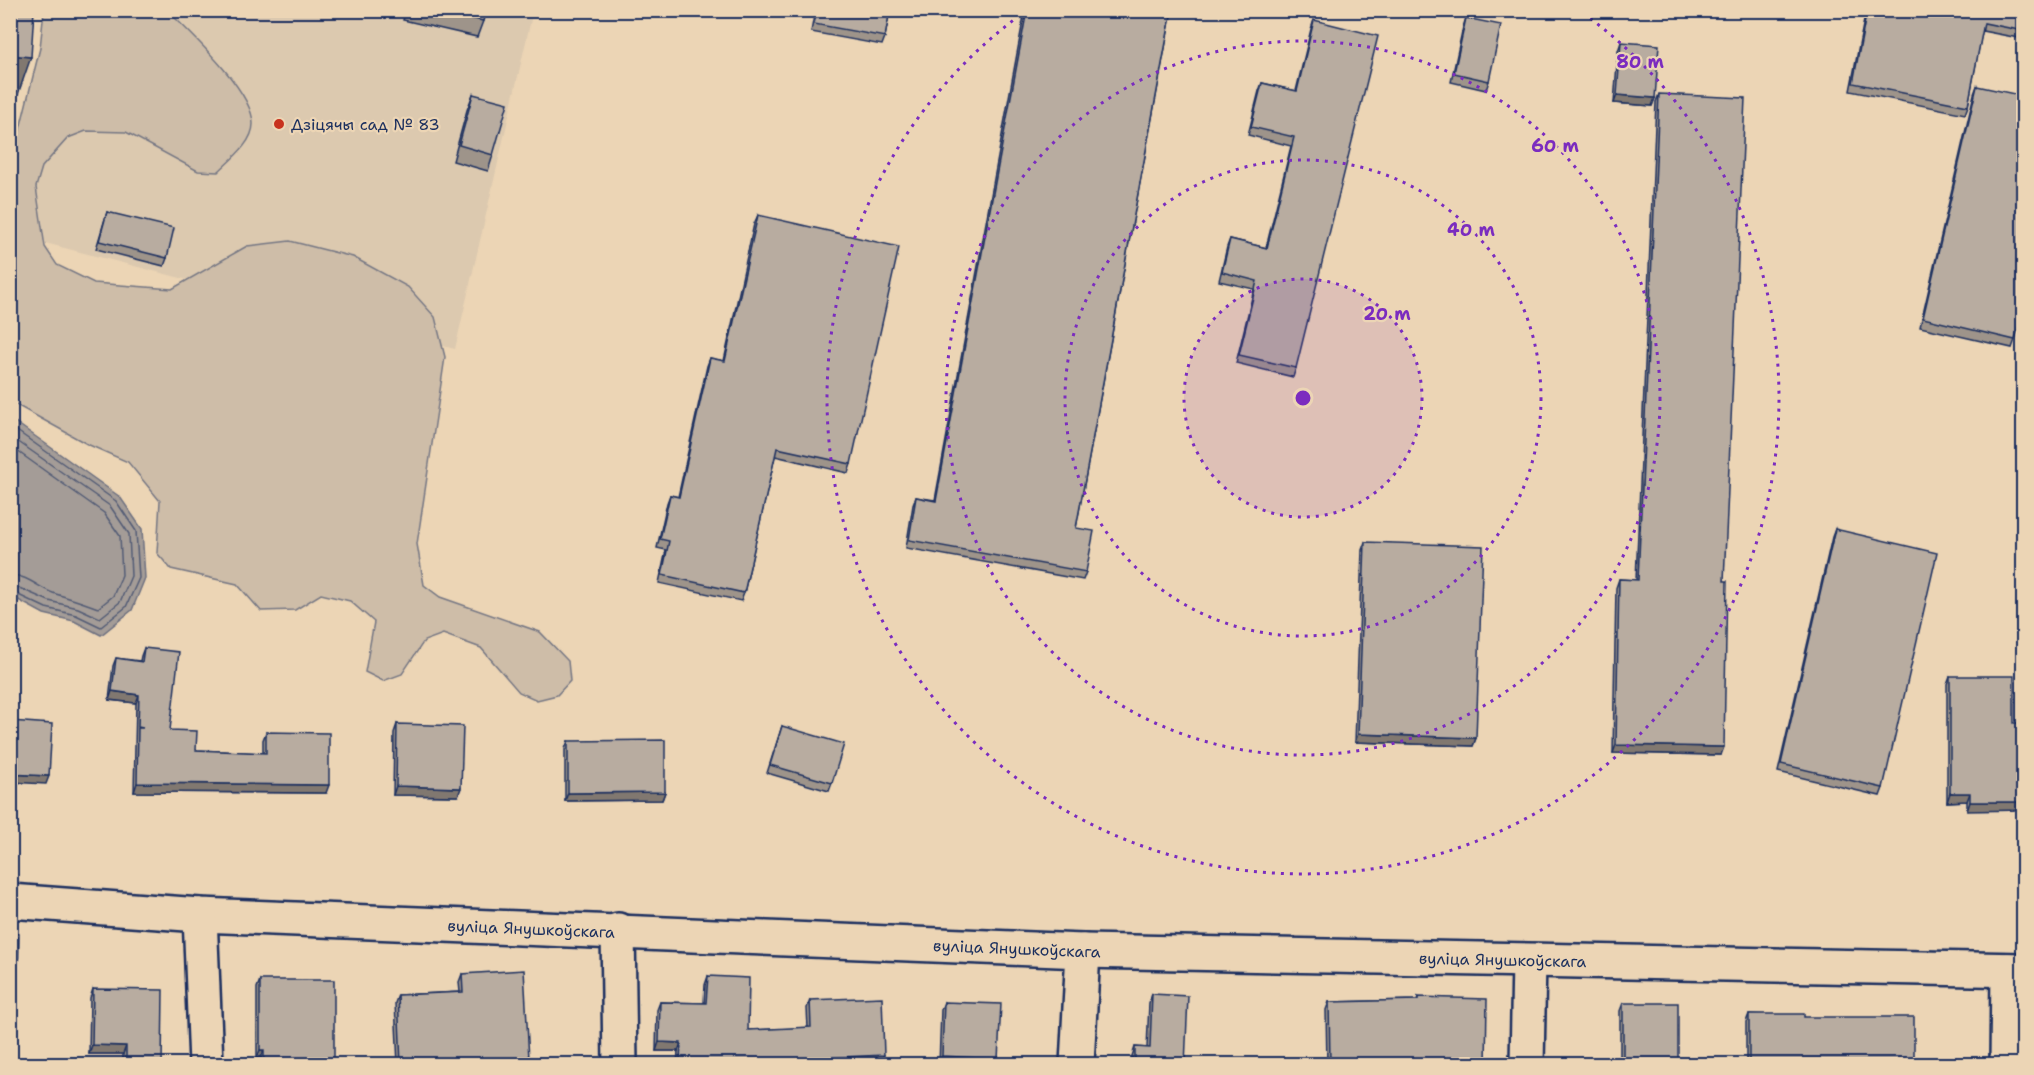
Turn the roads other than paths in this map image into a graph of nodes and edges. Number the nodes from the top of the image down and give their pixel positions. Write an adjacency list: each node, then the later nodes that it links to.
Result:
1 (10, 901): 2 (street, вуліца Янушкоўскага)
2 (200, 915): 3 (street, вуліца Янушкоўскага); 7 (street)
3 (618, 930): 4 (street, вуліца Янушкоўскага); 8 (street)
4 (1083, 951): 5 (street, вуліца Янушкоўскага); 9 (street)
5 (1528, 961): 6 (street, вуліца Янушкоўскага); 10 (street)
6 (2016, 970): 11 (street)
7 (206, 1065)
8 (620, 1065)
9 (1077, 1065)
10 (1527, 1065)
11 (2007, 1065)

